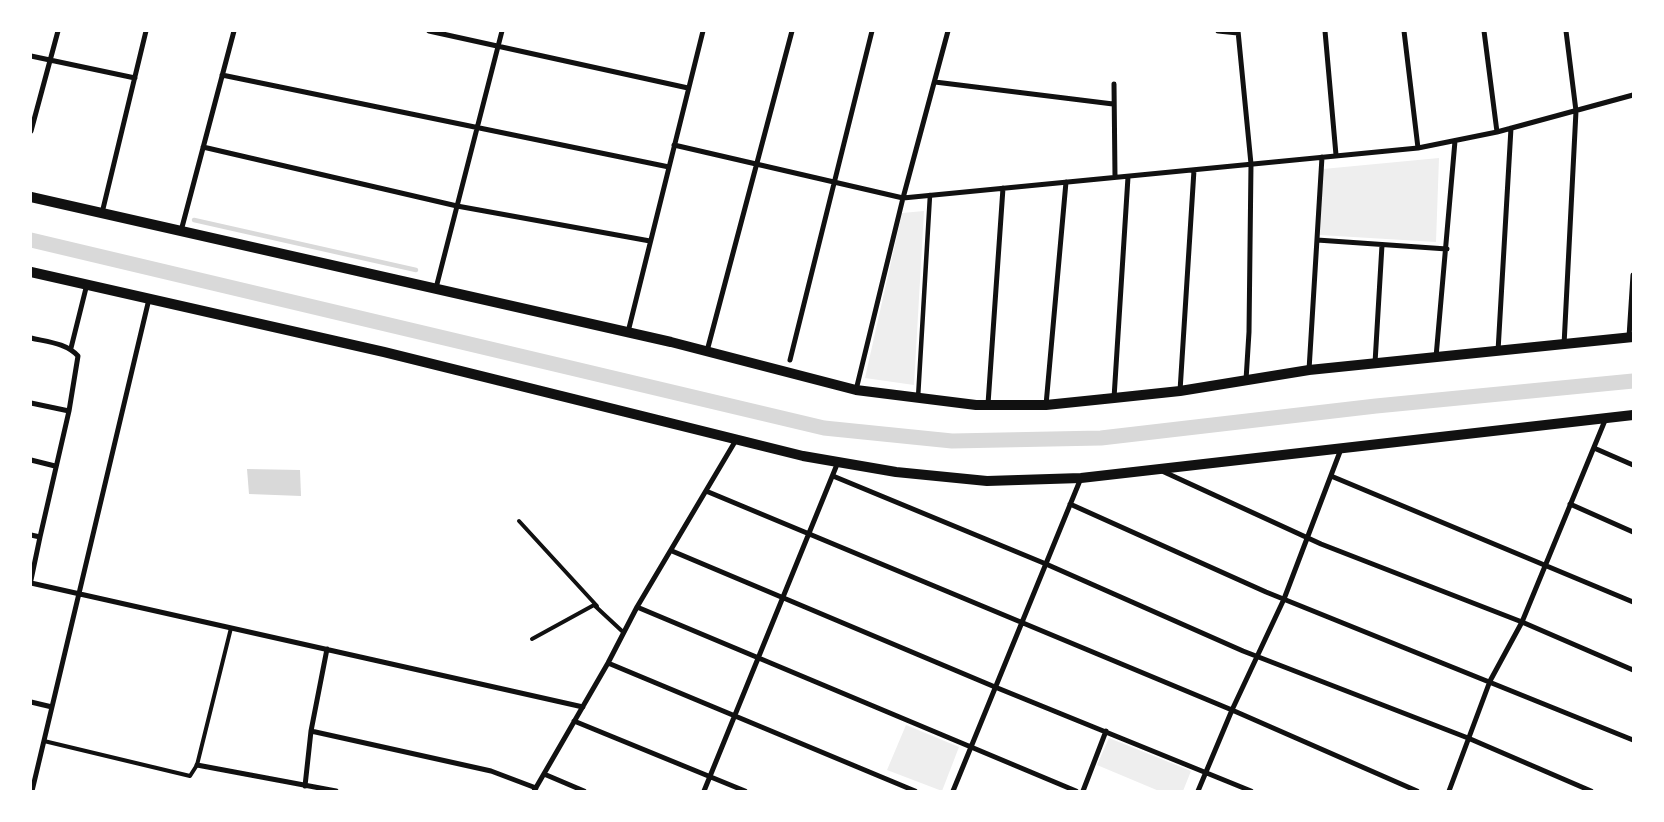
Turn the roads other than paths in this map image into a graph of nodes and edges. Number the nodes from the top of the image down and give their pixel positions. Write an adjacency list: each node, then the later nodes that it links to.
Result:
1 (58, 31): 18 (street)
2 (146, 31): 20 (street)
3 (234, 31): 19 (street)
4 (429, 31): 16 (street)
5 (502, 31): 16 (street)
6 (703, 31): 23 (street)
7 (792, 31): 37 (street)
8 (872, 31): 43 (street)
9 (948, 31): 21 (street)
10 (1218, 31): 15 (street)
11 (1325, 31): 35 (street)
12 (1404, 31): 34 (street)
13 (1484, 31): 30 (street)
14 (1566, 31): 26 (street)
15 (1238, 32): 38 (street)
16 (498, 47): 23 (street); 27 (street)
17 (31, 56): 18 (street)
18 (50, 60): 20 (street); 29 (street)
19 (222, 75): 27 (street); 33 (street)
20 (135, 78): 50 (street)
21 (935, 82): 25 (street); 48 (street)
22 (1114, 84): 25 (street)
23 (688, 88): 32 (street)
24 (1633, 95): 26 (street)
25 (1113, 104): 41 (street)
26 (1576, 111): 28 (street); 64 (street)
27 (477, 128): 39 (street); 49 (street)
28 (1511, 128): 30 (street); 67 (street)
29 (31, 131)
30 (1497, 132): 31 (street)
31 (1455, 141): 34 (street); 55 (street)
32 (674, 145): 37 (street); 39 (street)
33 (202, 147): 49 (street); 51 (street)
34 (1418, 148): 35 (street)
35 (1336, 155): 36 (street)
36 (1322, 157): 38 (street); 52 (street)
37 (757, 163): 43 (street); 66 (street)
38 (1251, 164): 40 (street); 72 (street)
39 (669, 166): 53 (street)
40 (1194, 170): 42 (street); 74 (street)
41 (1115, 177): 42 (street); 44 (street)
42 (1128, 177): 76 (street)
43 (833, 182): 48 (street); 69 (street)
44 (1066, 182): 45 (street); 78 (street)
45 (1003, 188): 46 (street); 79 (street)
46 (930, 195): 48 (street); 75 (street)
47 (31, 197): 50 (main road)
48 (903, 198): 73 (street)
49 (457, 206): 53 (street); 59 (street)
50 (102, 213): 51 (main road)
51 (180, 231): 59 (main road)
52 (1317, 240): 54 (street); 71 (street)
53 (650, 242): 61 (street)
54 (1382, 245): 55 (street); 70 (street)
55 (1447, 249): 68 (street)
56 (31, 272): 58 (main road)
57 (1633, 275): 62 (street)
58 (87, 284): 60 (main road); 65 (street)
59 (436, 288): 61 (main road)
60 (150, 299): 83 (main road); 107 (street)
61 (628, 332): 66 (main road)
62 (1631, 337): 64 (main road)
63 (31, 338): 65 (street)
64 (1564, 344): 67 (main road)
65 (71, 348): 80 (street)
66 (707, 351): 73 (main road)
67 (1498, 351): 68 (main road)
68 (1436, 357): 70 (main road)
69 (790, 360)
70 (1375, 363): 71 (main road)
71 (1309, 370): 72 (main road)
72 (1246, 380): 74 (main road)
73 (856, 390): 75 (main road)
74 (1180, 391): 76 (main road)
75 (918, 398): 79 (main road)
76 (1114, 398): 78 (main road)
77 (31, 403): 80 (street)
78 (1046, 405): 79 (main road)
79 (988, 406)
80 (69, 411): 89 (street)
81 (1633, 415): 82 (main road)
82 (1606, 418): 84 (street); 85 (main road)
83 (736, 439): 87 (main road); 94 (street)
84 (1594, 448): 88 (street); 96 (street)
85 (1341, 449): 90 (main road); 92 (street)
86 (31, 460): 89 (street)
87 (838, 462): 91 (street); 93 (main road)
88 (1633, 465)
89 (55, 466): 101 (street)
90 (1159, 470): 93 (main road); 102 (street)
91 (832, 476): 99 (street); 104 (street)
92 (1331, 476): 102 (street); 105 (street)
93 (1081, 478): 95 (street)
94 (706, 492): 99 (street); 103 (street)
95 (1070, 504): 104 (street); 109 (street)
96 (1570, 504): 98 (street); 105 (street)
97 (519, 521): 111 (lane)
98 (1633, 532)
99 (809, 534): 108 (street); 113 (street)
100 (31, 535): 101 (street)
101 (40, 537): 106 (street)
102 (1306, 537): 109 (street); 114 (street)
103 (672, 551): 108 (street); 112 (street)
104 (1046, 564): 113 (street); 119 (street)
105 (1546, 564): 110 (street); 114 (street)
106 (31, 582): 107 (street)
107 (79, 594): 115 (street); 126 (street)
108 (782, 597): 120 (street); 124 (street)
109 (1284, 598): 119 (street); 123 (street)
110 (1633, 602)
111 (597, 606): 116 (lane); 117 (lane)
112 (637, 607): 116 (street); 120 (street)
113 (1022, 622): 124 (street); 128 (street)
114 (1522, 622): 122 (street); 123 (street)
115 (231, 628): 118 (street); 137 (lane)
116 (623, 632): 121 (street)
117 (532, 638)
118 (327, 649): 127 (street); 131 (street)
119 (1257, 655): 128 (street); 133 (street)
120 (758, 658): 129 (street); 136 (street)
121 (608, 663): 127 (street); 129 (street)
122 (1633, 670)
123 (1490, 681): 133 (street); 134 (street)
124 (995, 687): 132 (street); 136 (street)
125 (31, 702): 126 (street)
126 (52, 707): 135 (street)
127 (582, 707): 130 (street)
128 (1232, 710): 138 (street); 154 (street)
129 (734, 716): 140 (street); 148 (street)
130 (574, 721): 139 (street); 140 (street)
131 (312, 731): 141 (street); 142 (street)
132 (1106, 731): 138 (street); 151 (street)
133 (1468, 738): 155 (street); 156 (street)
134 (1633, 740)
135 (44, 741): 137 (lane); 143 (street)
136 (971, 747): 149 (street); 150 (street)
137 (197, 765): 141 (street)
138 (1206, 772): 152 (street); 153 (street)
139 (544, 774): 142 (street); 145 (street)
140 (710, 776): 146 (street); 147 (street)
141 (305, 786): 144 (street)
142 (535, 789)
143 (32, 791)
144 (336, 791)
145 (584, 791)
146 (704, 791)
147 (745, 791)
148 (915, 791)
149 (953, 791)
150 (1076, 791)
151 (1083, 791)
152 (1198, 791)
153 (1251, 791)
154 (1417, 791)
155 (1449, 791)
156 (1592, 791)

